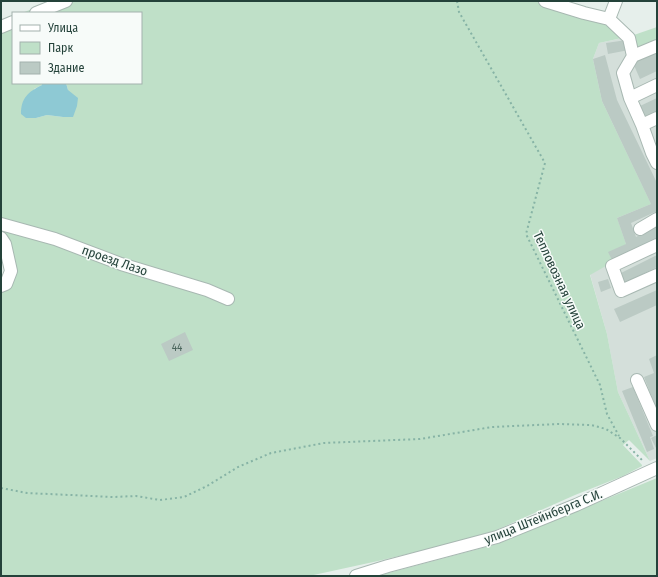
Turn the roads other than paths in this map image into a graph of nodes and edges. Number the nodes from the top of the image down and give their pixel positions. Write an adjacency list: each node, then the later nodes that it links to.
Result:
1 (66, 1): 4 (street)
2 (545, 1): 5 (street)
3 (616, 1): 5 (street)
4 (38, 12)
5 (609, 19): 9 (street)
6 (12, 22): 7 (street)
7 (1, 27)
8 (657, 46): 9 (street)
9 (633, 56): 11 (street)
10 (657, 85): 11 (street)
11 (630, 98): 13 (street)
12 (657, 118): 13 (street)
13 (642, 125): 14 (street)
14 (655, 155)
15 (657, 219): 17 (street)
16 (1, 224): 22 (street, проезд Лазо)
17 (640, 229)
18 (1, 238): 21 (street)
19 (657, 245): 20 (street)
20 (657, 275)
21 (1, 286)
22 (228, 299)
23 (637, 380): 24 (street)
24 (657, 425)
25 (653, 469): 26 (street, улица Штейнберга С.И.)
26 (356, 576)

